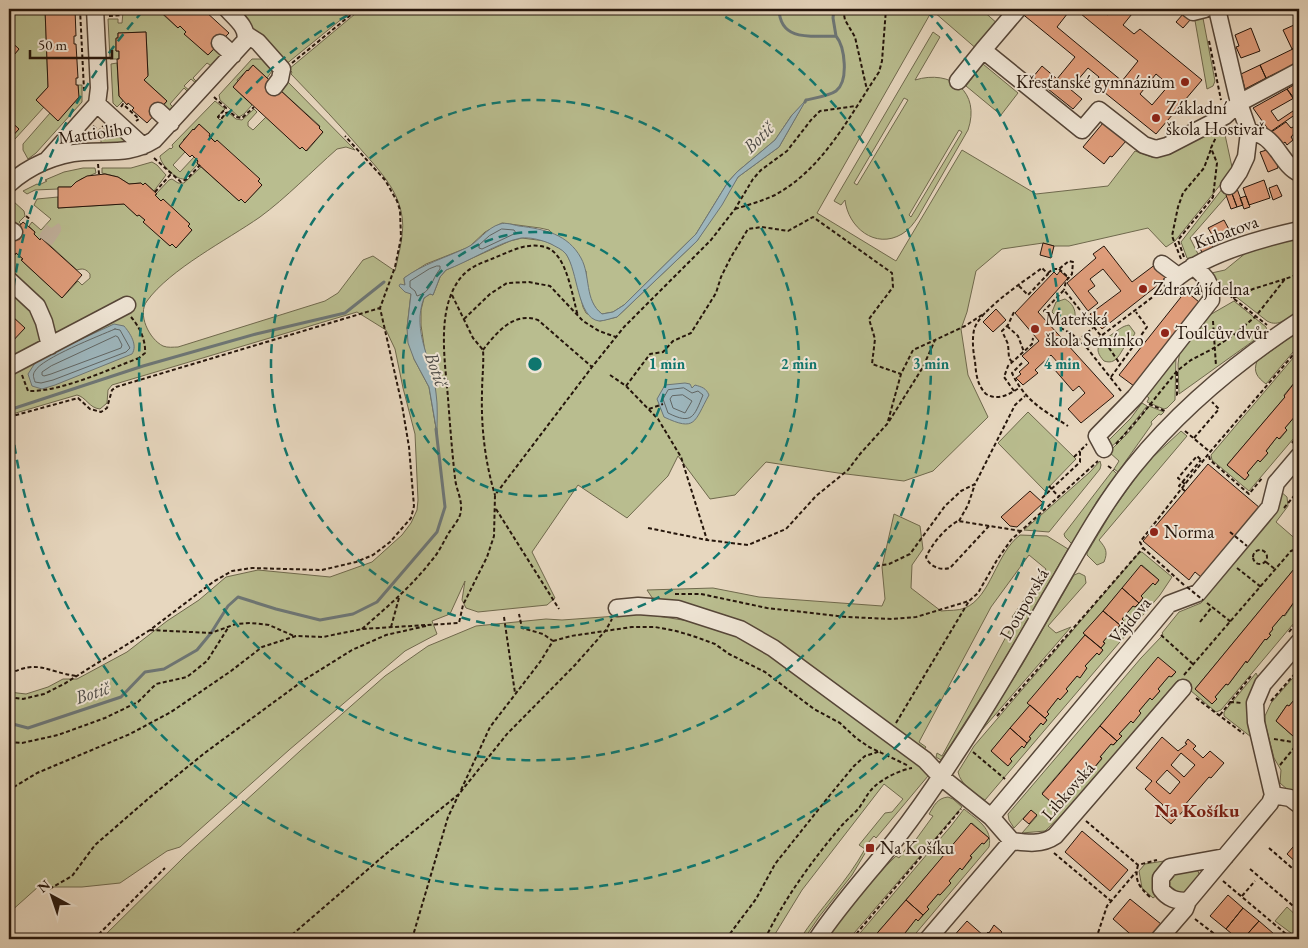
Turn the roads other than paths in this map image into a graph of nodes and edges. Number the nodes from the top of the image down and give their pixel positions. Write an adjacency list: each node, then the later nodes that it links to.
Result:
1 (94, 9): 15 (street)
2 (227, 9): 7 (street)
3 (1018, 9): 9 (street)
4 (1188, 9): 5 (street)
5 (1205, 9)
6 (1217, 9): 14 (street)
7 (246, 36): 10 (street, Mattioliho); 13 (street)
8 (220, 43): 10 (street)
9 (983, 50): 12 (street); 14 (street)
10 (232, 55): 17 (street, Mattioliho)
11 (1299, 71): 14 (street)
12 (958, 81)
13 (274, 87)
14 (1239, 103): 18 (street)
15 (97, 104): 19 (street); 20 (street, Mattioliho)
16 (158, 111): 17 (street)
17 (171, 123): 19 (street, Mattioliho)
18 (1249, 132): 21 (street); 23 (street)
19 (148, 152): 20 (street, Mattioliho)
20 (46, 161): 22 (street, Mattioliho)
21 (1299, 173)
22 (9, 184)
23 (1229, 186)
24 (1299, 230): 25 (street, Kubatova)
25 (1189, 262): 26 (street, Kubatova); 32 (street)
26 (1162, 264)
27 (9, 280): 30 (street)
28 (123, 307): 30 (street)
29 (1299, 321): 37 (street, Doupovská)
30 (50, 346): 31 (street)
31 (13, 365)
32 (1103, 448)
33 (1294, 452): 40 (street, Vajdova)
34 (617, 608): 37 (street)
35 (1299, 642): 38 (street)
36 (1183, 682): 41 (street, Libkovská)
37 (941, 777): 40 (street); 44 (street, Doupovská)
38 (1272, 795): 39 (street); 42 (street)
39 (1298, 804)
40 (992, 816): 41 (street)
41 (1012, 841): 45 (street)
42 (1225, 857): 43 (street); 43 (street)
43 (1186, 905): 46 (street)
44 (818, 939)
45 (928, 939)
46 (1159, 939)

